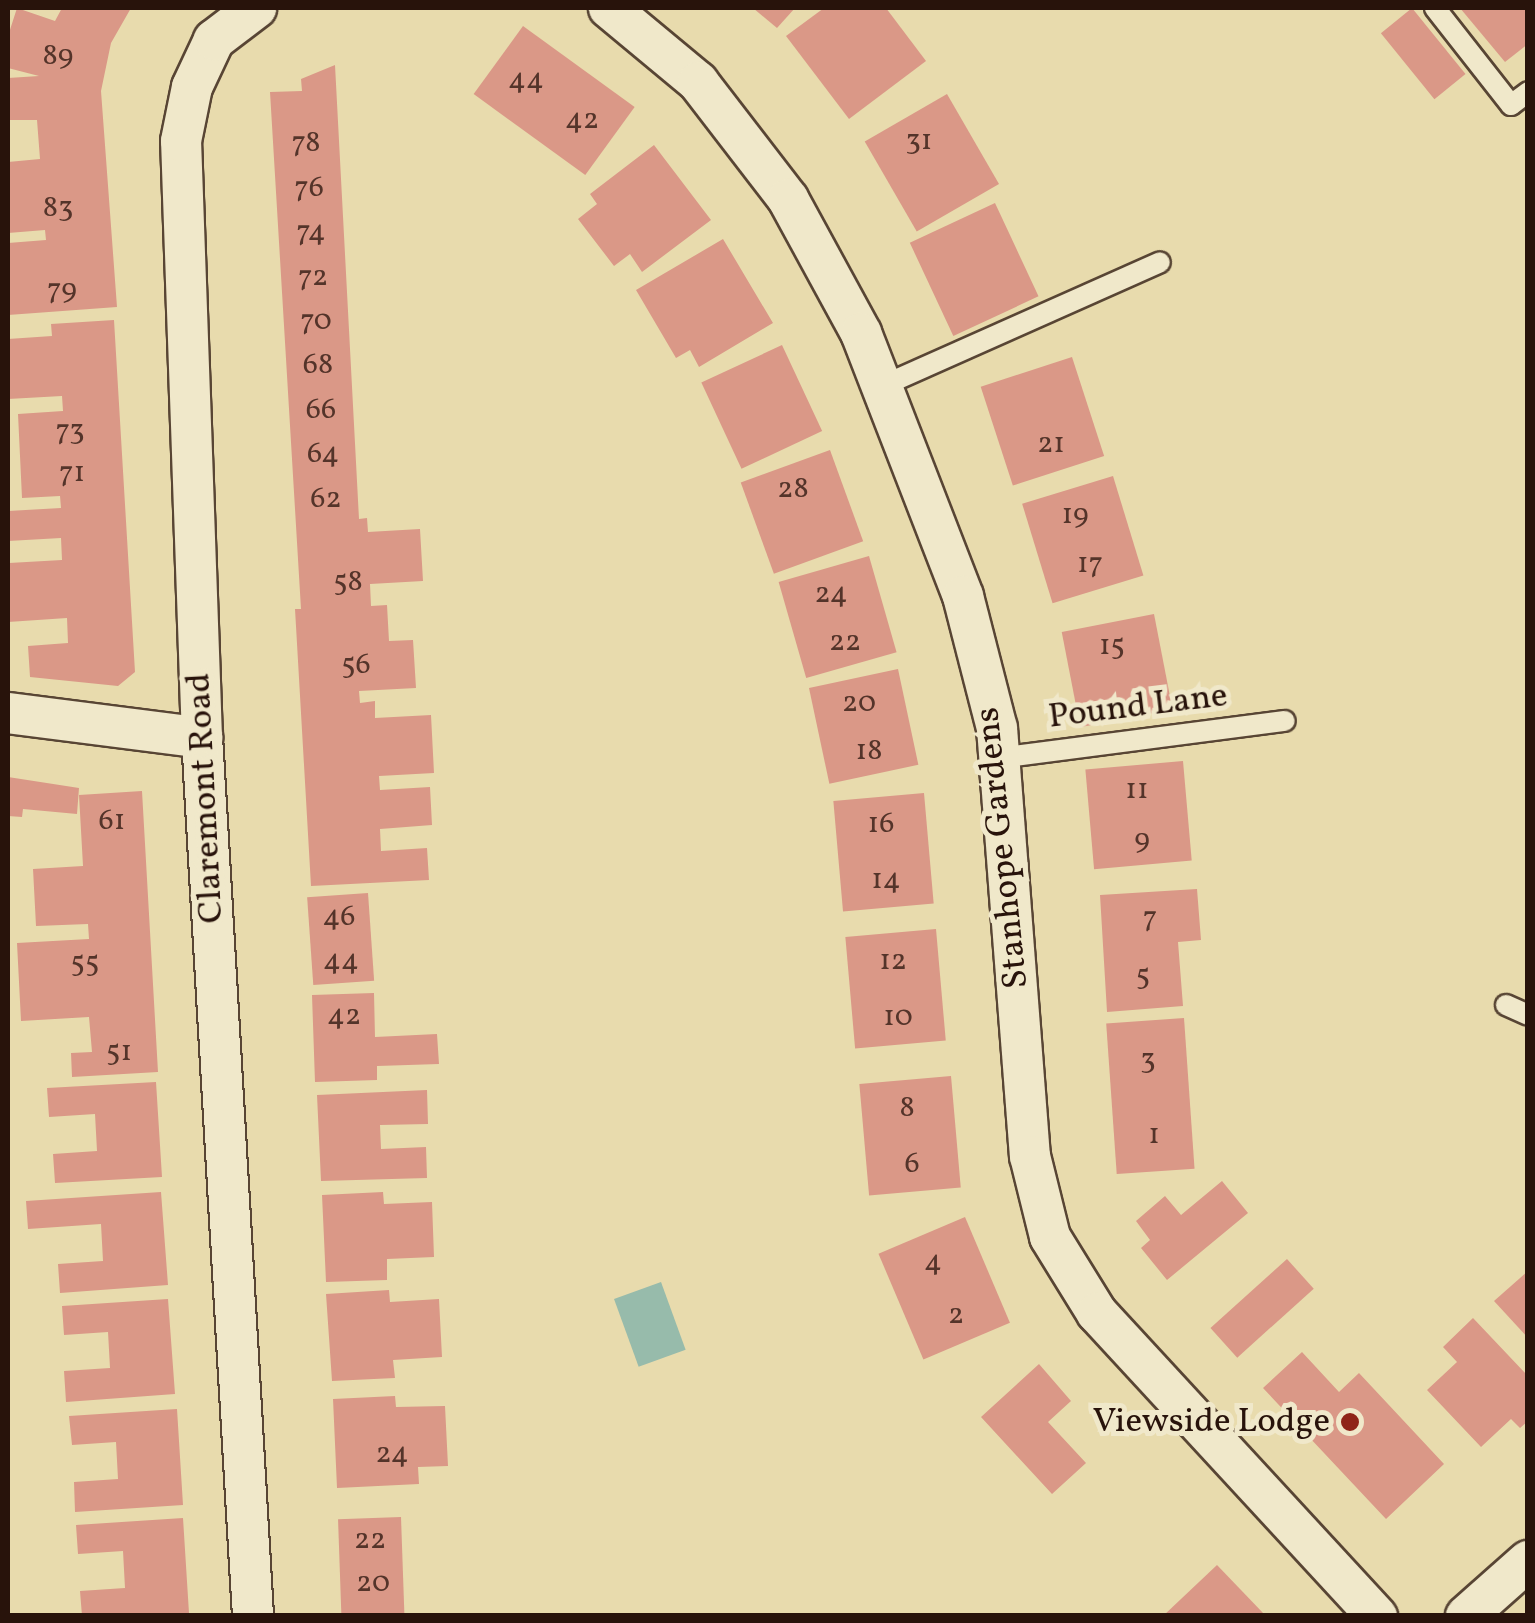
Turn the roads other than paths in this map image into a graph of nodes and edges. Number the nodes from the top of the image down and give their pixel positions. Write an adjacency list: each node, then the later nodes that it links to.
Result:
1 (256, 8): 9 (street, Claremont Road)
2 (609, 8): 6 (street, Stanhope Gardens)
3 (1435, 8): 4 (lane)
4 (1528, 92)
5 (1160, 262): 6 (lane)
6 (882, 386): 10 (street, Stanhope Gardens)
7 (8, 713): 9 (street)
8 (1285, 721): 10 (lane, Pound Lane)
9 (202, 738): 14 (street, Claremont Road)
10 (999, 758): 15 (street, Stanhope Gardens)
11 (1506, 1005): 12 (lane)
12 (1528, 1015)
13 (1528, 1560): 16 (street)
14 (252, 1616)
15 (1378, 1616)
16 (1466, 1616)

